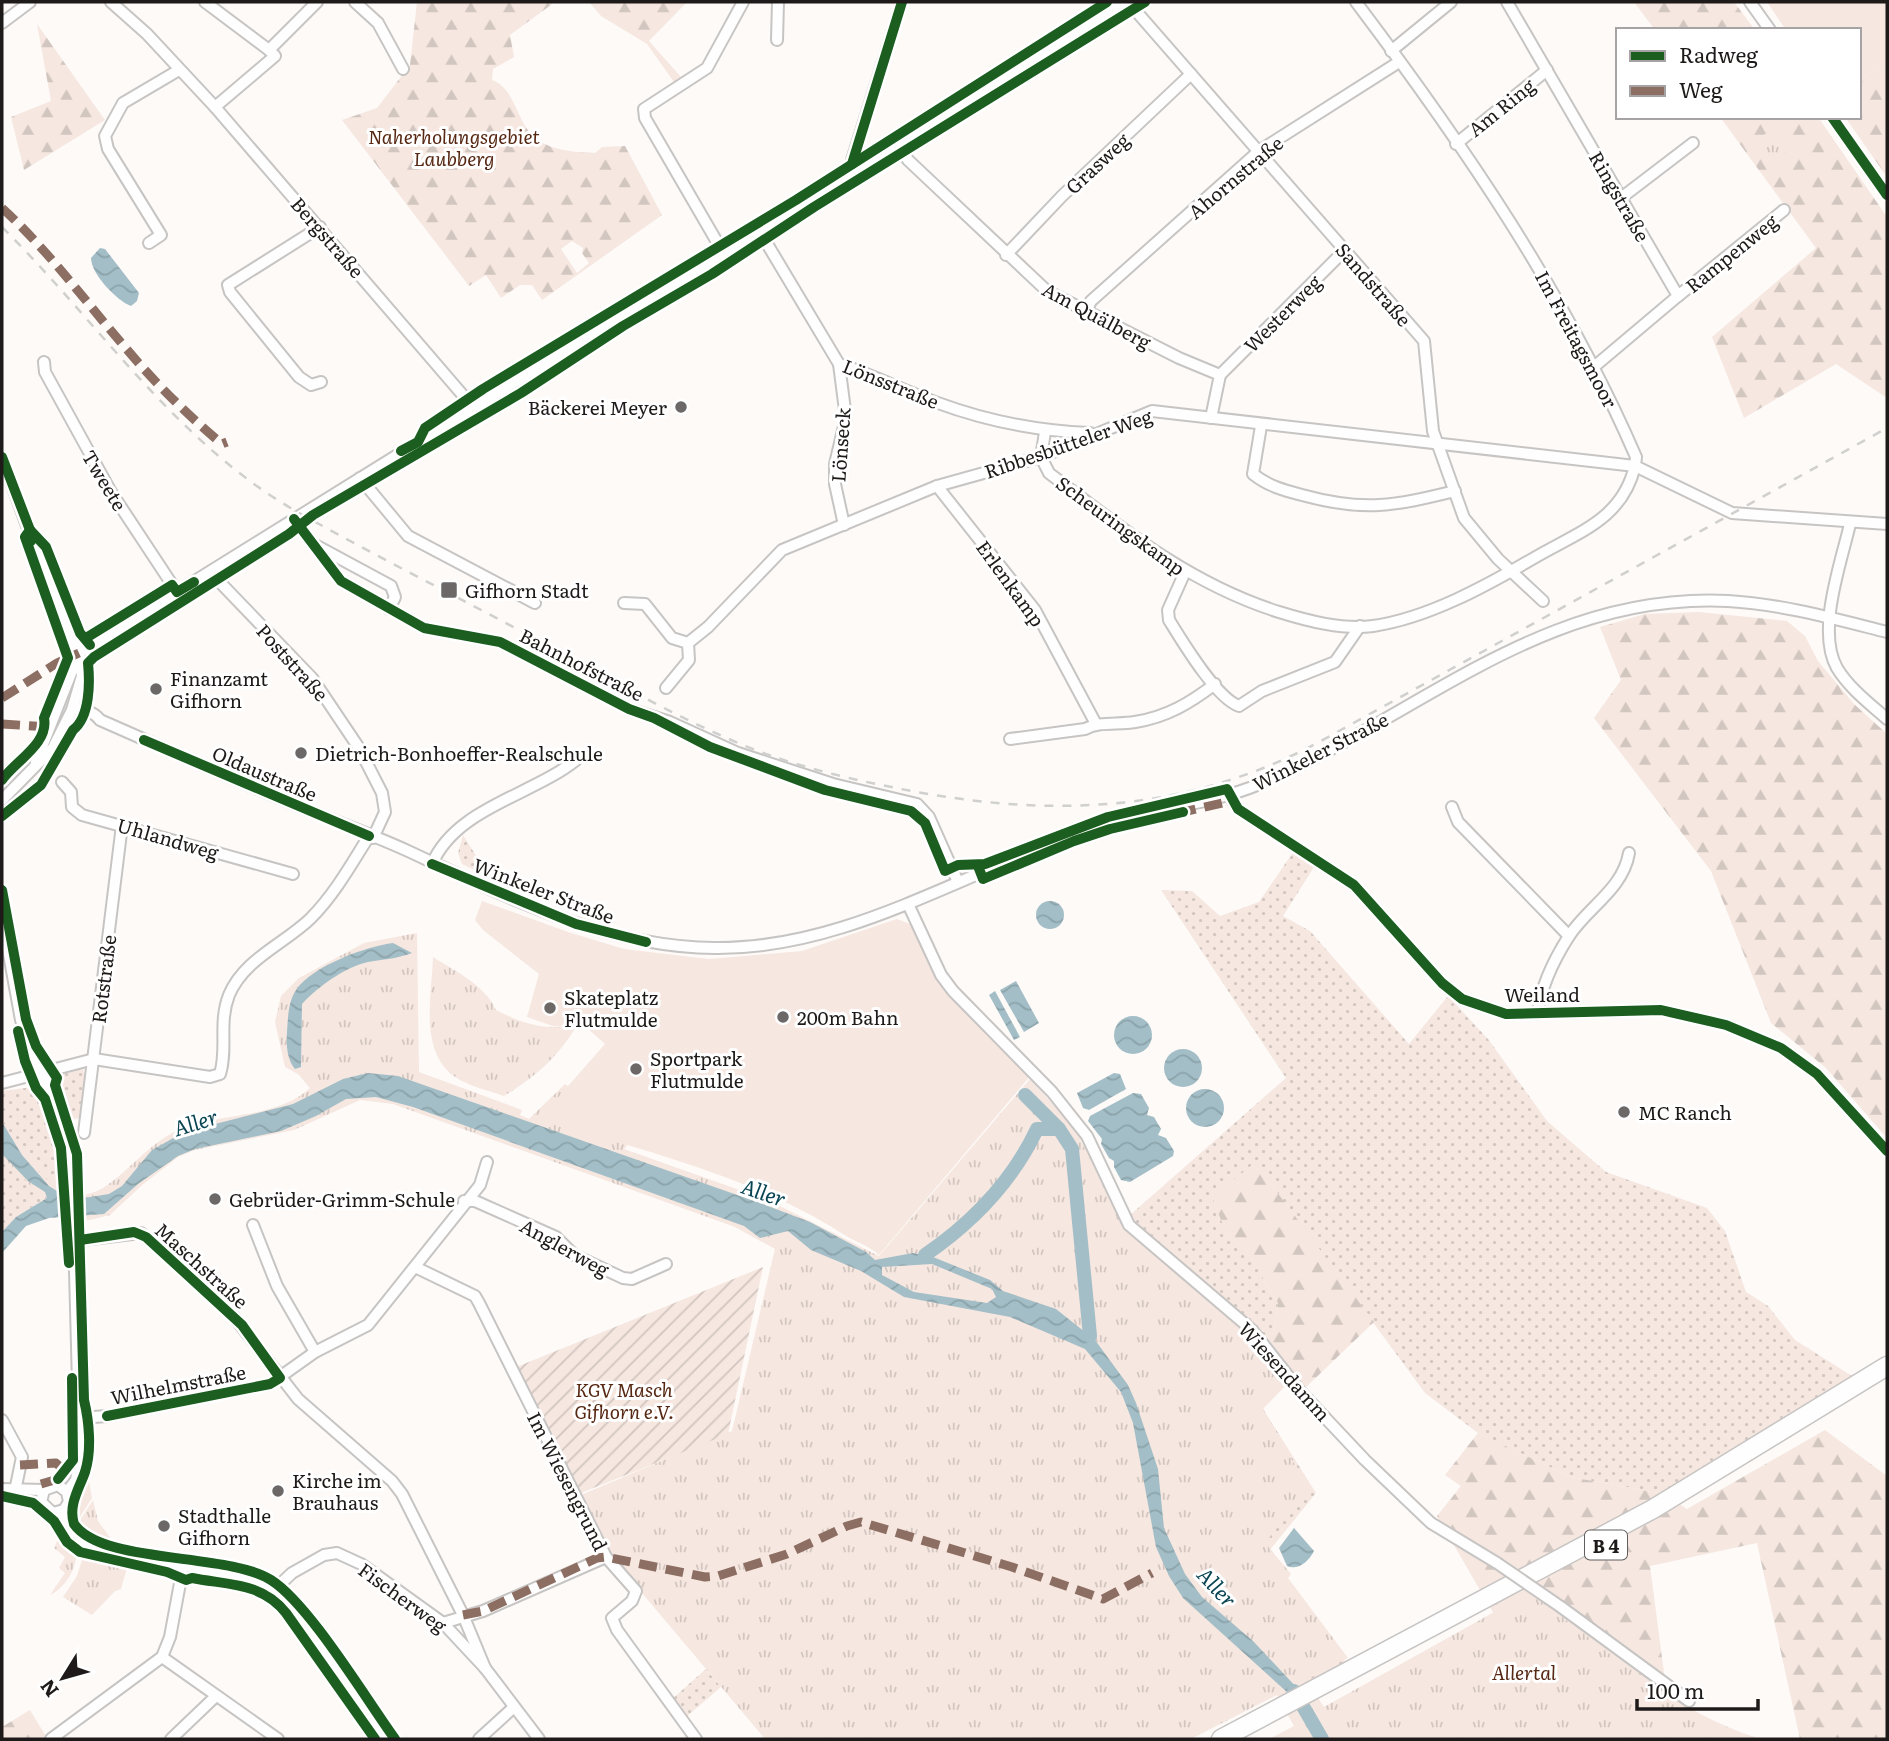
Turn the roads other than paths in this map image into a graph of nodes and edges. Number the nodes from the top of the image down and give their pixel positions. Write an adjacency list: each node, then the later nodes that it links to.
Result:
1 (111, 2): 21 (street, Bergstraße)
2 (205, 2): 17 (street)
3 (317, 2): 17 (street)
4 (355, 2): 20 (street)
5 (743, 2): 38 (street)
6 (778, 2): 16 (street)
7 (902, 2): 30 (street)
8 (1356, 2): 18 (street, Im Freitagsmoor)
9 (1451, 2): 18 (street)
10 (1507, 2): 22 (street, Ringstraße)
11 (1750, 2): 15 (street)
12 (1122, 3): 23 (street, Sandstraße); 26 (street)
13 (26, 5): 14 (street)
14 (2, 23)
15 (1769, 28)
16 (777, 40)
17 (269, 50): 24 (street)
18 (1391, 51): 19 (street, Im Freitagsmoor)
19 (1399, 62): 27 (street, Im Freitagsmoor); 29 (street, Ahornstraße)
20 (403, 69)
21 (179, 70): 24 (street, Bergstraße); 36 (street)
22 (1547, 70): 27 (street, Am Ring); 32 (street, Ringstraße)
23 (1191, 74): 29 (street, Sandstraße); 39 (street, Grasweg)
24 (215, 107): 34 (street, Bergstraße)
25 (1833, 119): 31 (street)
26 (899, 144): 30 (street); 39 (street, Am Quälberg)
27 (1456, 144): 44 (street, Im Freitagsmoor)
28 (1693, 144): 32 (street)
29 (1259, 151): 37 (street, Sandstraße); 41 (street, Ahornstraße)
30 (855, 171): 35 (street)
31 (1887, 195)
32 (1622, 198): 40 (street, Ringstraße)
33 (1784, 210): 40 (street, Rampenweg)
34 (320, 227): 46 (street); 47 (street, Bergstraße)
35 (760, 232): 38 (street); 43 (street, Lönsstraße)
36 (149, 243)
37 (1345, 251): 45 (street, Westerweg); 52 (street, Sandstraße)
38 (724, 254): 47 (street)
39 (1006, 254): 41 (street, Am Quälberg)
40 (1678, 296): 44 (street)
41 (1086, 311): 45 (street, Am Quälberg)
42 (44, 362): 67 (street, Tweete)
43 (839, 364): 50 (street, Lönsstraße); 62 (street, Lönseck)
44 (1595, 366): 55 (street, Im Freitagsmoor)
45 (1220, 376): 48 (street)
46 (321, 382)
47 (473, 407): 56 (street)
48 (1211, 418): 49 (street, Ribbesbütteler Weg); 51 (street, Ribbesbütteler Weg)
49 (1261, 426): 52 (street, Ribbesbütteler Weg); 58 (street)
50 (1045, 432): 51 (street, Lönsstraße); 54 (street, Scheuringskamp)
51 (1093, 433): 54 (street, Ribbesbütteler Weg)
52 (1436, 442): 55 (street, Ribbesbütteler Weg); 58 (street, Sandstraße)
53 (2, 457): 76 (street)
54 (1041, 457): 57 (street, Ribbesbütteler Weg); 66 (street, Scheuringskamp)
55 (1635, 466): 60 (street); 64 (street, Scheuringskamp)
56 (360, 478): 59 (street); 69 (street)
57 (937, 486): 62 (street, Ribbesbütteler Weg); 82 (street, Erlenkamp)
58 (1455, 491): 64 (street, Sandstraße)
59 (294, 519): 63 (street, Bahnhofstraße); 65 (street)
60 (1850, 524): 61 (street); 72 (street)
61 (1887, 524)
62 (844, 525): 75 (street, Ribbesbütteler Weg)
63 (313, 544): 71 (street, Bahnhofstraße); 71 (street, Bahnhofstraße)
64 (1511, 570): 68 (street, Sandstraße); 73 (street, Scheuringskamp)
65 (210, 572): 67 (street); 91 (street, Poststraße)
66 (1185, 572): 73 (street, Scheuringskamp); 77 (street)
67 (177, 592): 76 (street)
68 (1543, 601)
69 (535, 603)
70 (624, 603): 75 (street)
71 (389, 609): 95 (street, Bahnhofstraße)
72 (1830, 618): 74 (street, Winkeler Straße); 81 (street); 88 (street, Winkeler Straße)
73 (1360, 626): 77 (street)
74 (1887, 632)
75 (688, 643): 78 (street)
76 (79, 653): 79 (street); 80 (street)
77 (1215, 684): 82 (street)
78 (666, 688)
79 (59, 705): 80 (street, Oldaustraße); 85 (street)
80 (72, 710): 85 (street); 91 (street, Oldaustraße)
81 (1887, 719)
82 (1096, 724): 83 (street)
83 (1010, 739)
84 (576, 760): 93 (street)
85 (34, 767): 87 (street)
86 (62, 782): 90 (street, Uhlandweg)
87 (4, 792)
88 (1229, 795): 95 (street, Winkeler Straße); 99 (street, Weiland)
89 (1452, 807): 98 (street)
90 (122, 825): 94 (street, Uhlandweg); 100 (street, Rotstraße)
91 (371, 837): 93 (street, Oldaustraße); 100 (street, Poststraße)
92 (1629, 853): 98 (street)
93 (432, 864): 96 (street, Winkeler Straße)
94 (293, 874)
95 (958, 882): 96 (street, Winkeler Straße)
96 (908, 904): 133 (street, Wiesendamm, bridge)
97 (2, 916): 101 (street)
98 (1569, 936): 99 (street)
99 (1538, 1012): 104 (street, Weiland)
100 (93, 1059): 101 (street); 103 (street, Rotstraße)
101 (42, 1072): 102 (street); 108 (street)
102 (2, 1083)
103 (84, 1133)
104 (1887, 1152)
105 (487, 1162): 106 (street, Wilhelmstraße)
106 (464, 1201): 109 (street, Anglerweg); 110 (street, Wilhelmstraße)
107 (253, 1225): 111 (street)
108 (74, 1241): 114 (street, Maschstraße); 115 (street)
109 (666, 1264)
110 (415, 1268): 111 (street, Wilhelmstraße); 124 (street, Im Wiesengrund)
111 (315, 1352): 114 (street, Wilhelmstraße)
112 (1887, 1366): 131 (highway, B 4)
113 (1887, 1377): 131 (highway, B 4)
114 (280, 1378): 115 (street, Wilhelmstraße); 127 (street, Maschstraße)
115 (80, 1418): 118 (street)
116 (2, 1420): 120 (street)
117 (2, 1489): 120 (street)
118 (63, 1489): 119 (street); 122 (street)
119 (44, 1490): 120 (street); 121 (street)
120 (15, 1491): 121 (street)
121 (41, 1502): 123 (street)
122 (65, 1509): 123 (street); 125 (street)
123 (53, 1513): 125 (street)
124 (606, 1557): 127 (street); 142 (street, Im Wiesengrund)
125 (183, 1567): 126 (street); 129 (street)
126 (273, 1591): 128 (street, Fischerweg); 139 (street)
127 (463, 1615): 128 (street); 130 (street, Maschstraße)
128 (443, 1623): 130 (street, Fischerweg)
129 (162, 1657): 132 (street); 136 (street)
130 (485, 1668): 134 (street, Fischerweg)
131 (1315, 1695): 135 (highway, B 4)
132 (216, 1696): 137 (street); 138 (street)
133 (1689, 1701)
134 (513, 1707): 140 (street); 141 (street, Fischerweg)
135 (1284, 1712): 143 (highway, B 4); 144 (highway, B 4)
136 (51, 1739)
137 (171, 1739)
138 (278, 1739)
139 (386, 1739)
140 (479, 1739)
141 (539, 1739)
142 (696, 1739)
143 (1221, 1739)
144 (1243, 1739)

